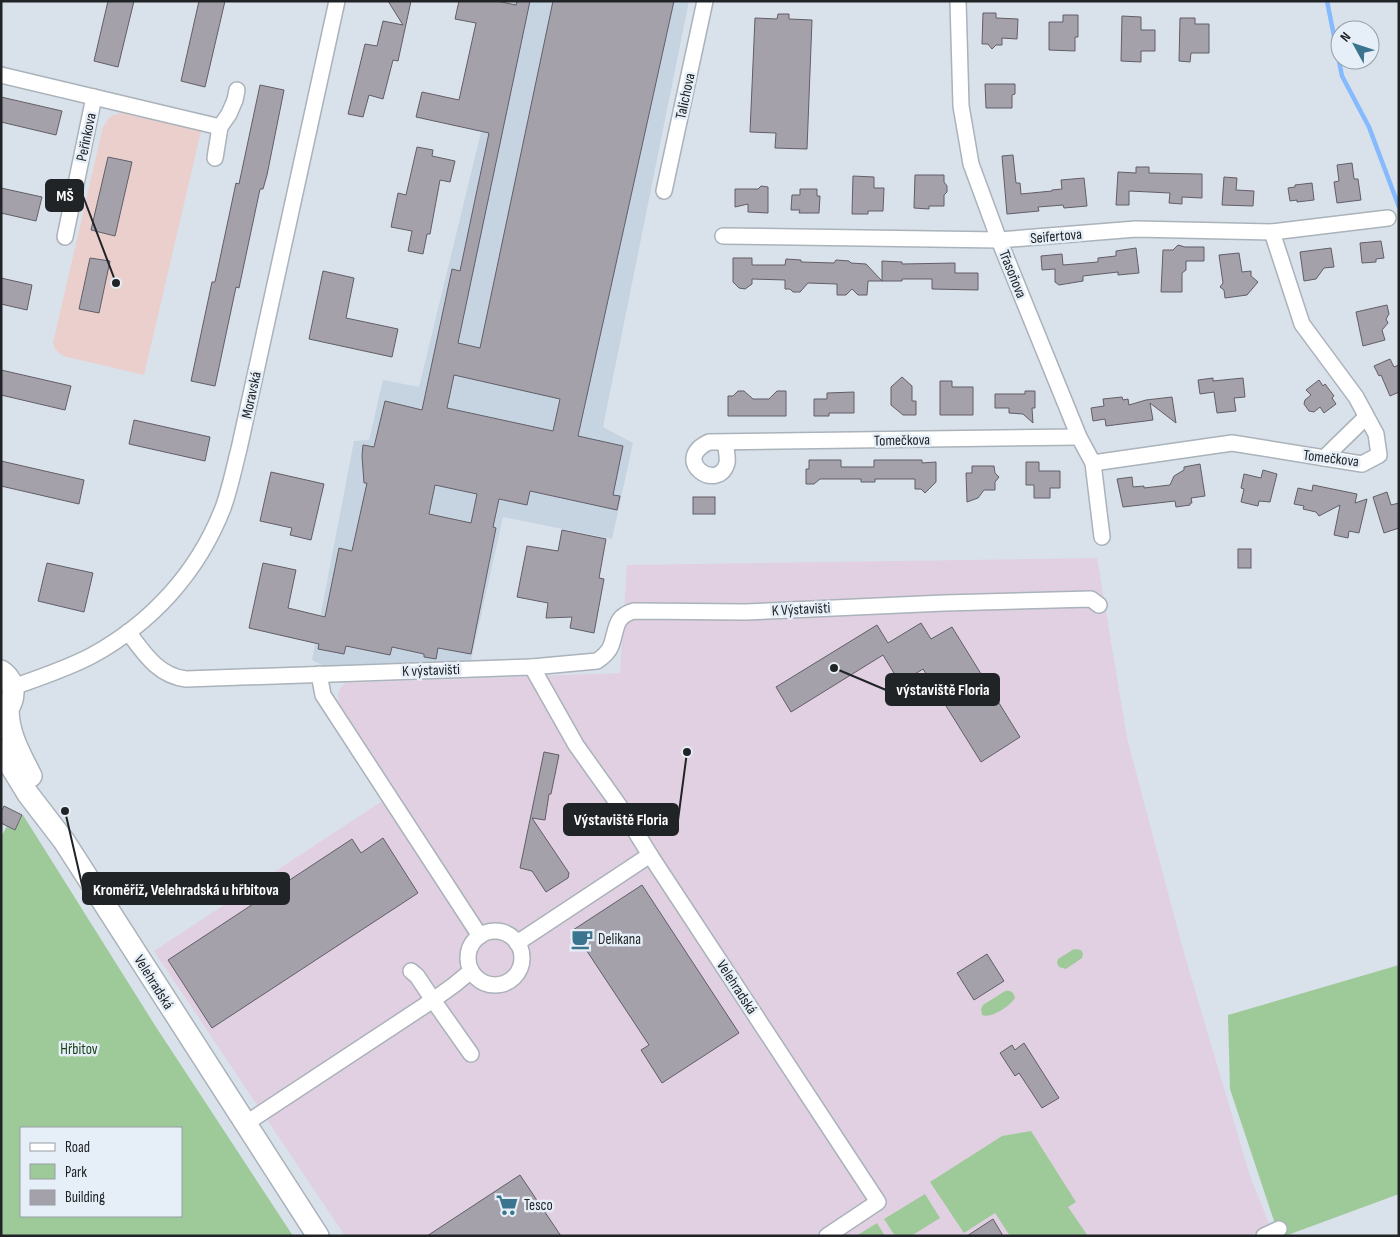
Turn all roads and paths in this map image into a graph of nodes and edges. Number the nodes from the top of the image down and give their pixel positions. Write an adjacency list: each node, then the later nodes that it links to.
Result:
1 (337, 1): 22 (street, Moravská)
2 (705, 1): 9 (street, Talichova)
3 (958, 1): 14 (street, Třasoňova)
4 (1, 75): 6 (street, Peřinkova)
5 (237, 90): 7 (street)
6 (94, 97): 7 (street, Peřinkova); 13 (street, Peřinkova)
7 (220, 126): 8 (street)
8 (215, 158)
9 (664, 191)
10 (1388, 218): 11 (street, Seifertova)
11 (1272, 232): 14 (street, Seifertova); 15 (street, Tomečkova)
12 (723, 236): 14 (street, Seifertova)
13 (65, 237)
14 (999, 240): 16 (street, Třasoňova)
15 (1366, 417): 18 (street); 18 (street, Tomečkova)
16 (1080, 437): 17 (street, Tomečkova); 19 (street, Třasoňova)
17 (725, 443)
18 (1324, 458): 19 (street, Tomečkova)
19 (1093, 463): 20 (street, Třasoňova)
20 (1102, 537)
21 (1099, 605): 23 (street, K Výstavišti)
22 (128, 632): 24 (street, K výstavišti); 25 (street, Moravská)
23 (532, 666): 24 (street, K výstavišti); 29 (street)
24 (319, 674): 30 (street)
25 (7, 679): 26 (main road, Velehradská)
26 (5, 712): 28 (main road, Velehradská)
27 (1, 750): 28 (main road, Velehradská)
28 (64, 841): 36 (main road, Velehradská)
29 (650, 855): 31 (street); 39 (street, Velehradská)
30 (480, 936): 31 (street); 33 (street)
31 (517, 943): 33 (street)
32 (411, 971): 34 (street)
33 (471, 971): 34 (street)
34 (434, 1000): 35 (street); 36 (street)
35 (471, 1054)
36 (245, 1124): 38 (main road, Velehradská)
37 (1279, 1229): 40 (street)
38 (318, 1236)
39 (827, 1236)
40 (1264, 1236)

